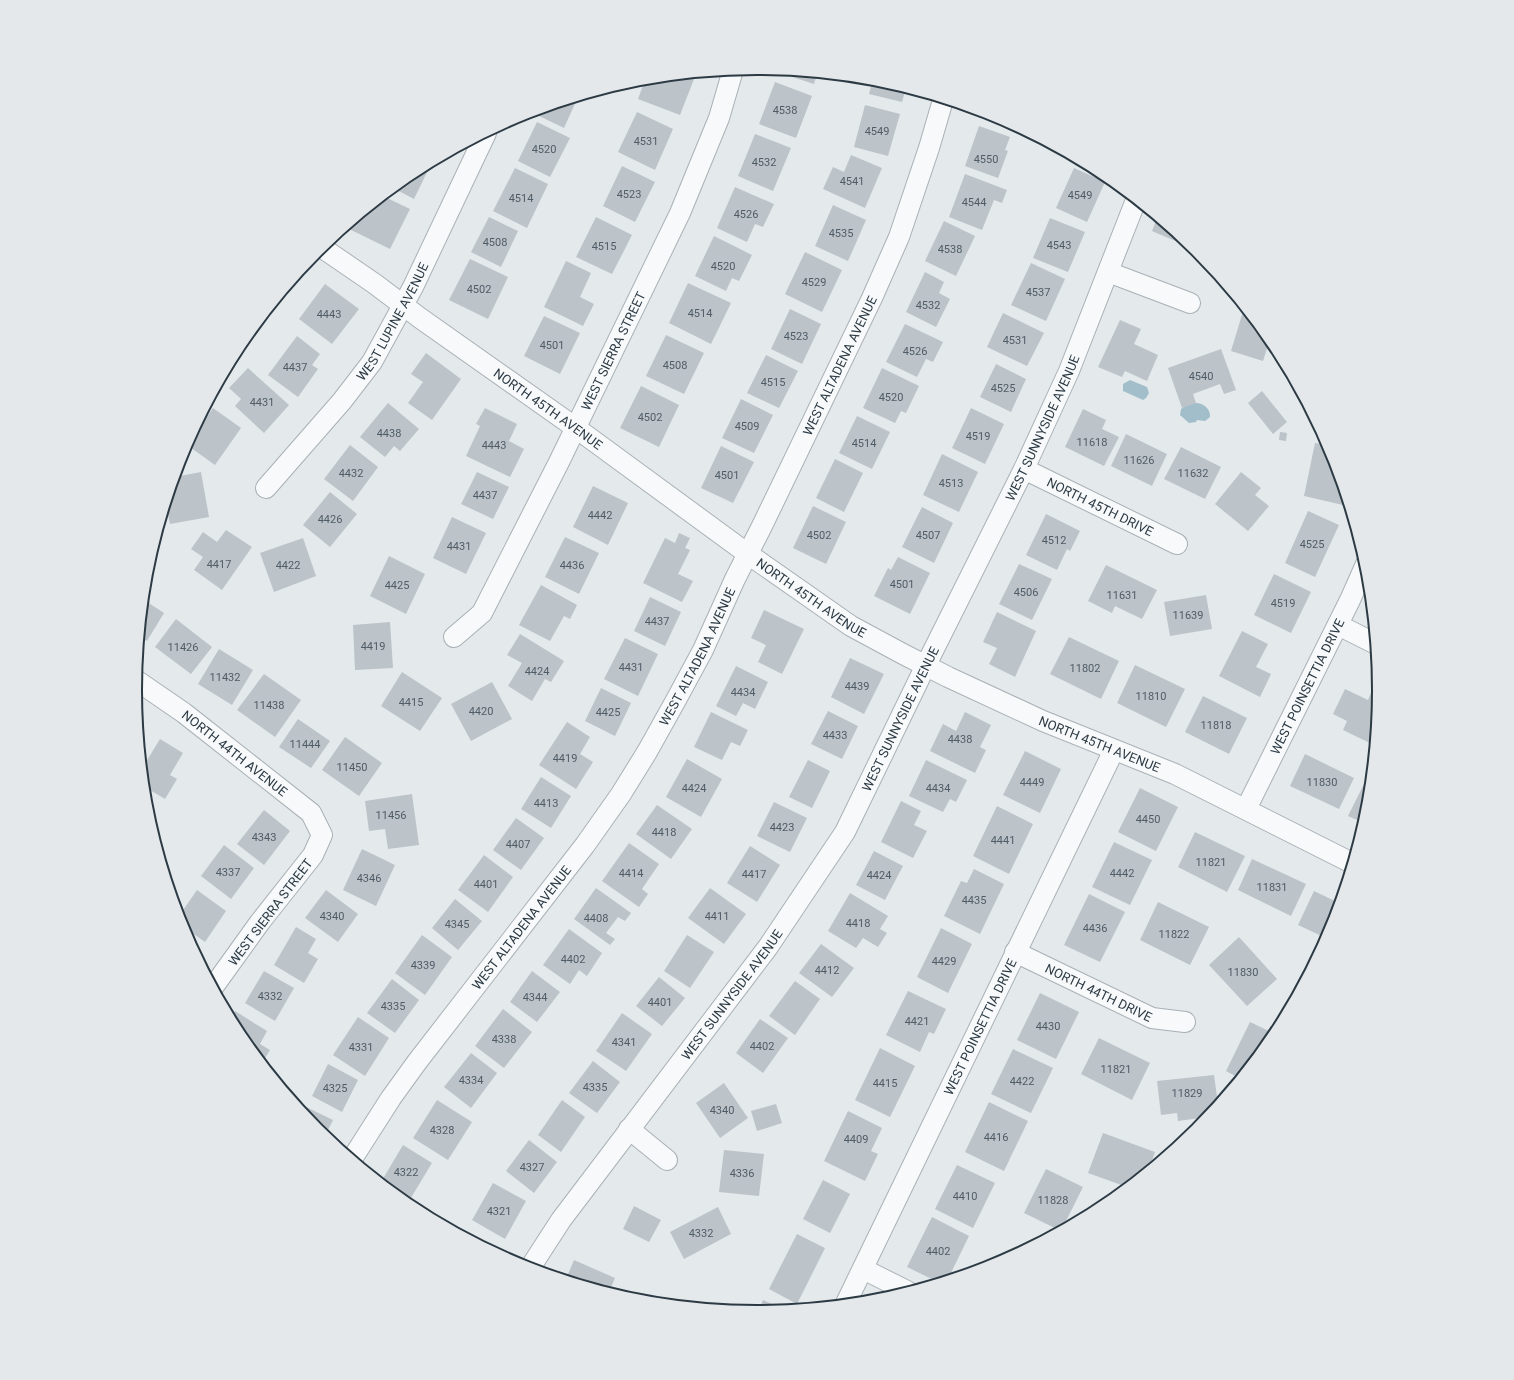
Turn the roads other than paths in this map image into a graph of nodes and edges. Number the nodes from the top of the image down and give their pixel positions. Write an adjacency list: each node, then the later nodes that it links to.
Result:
1 (731, 76): 9 (street, WEST SIERRA STREET)
2 (942, 104): 13 (street, WEST ALTADENA AVENUE)
3 (483, 139): 8 (street, WEST LUPINE AVENUE)
4 (1134, 205): 6 (street, WEST SUNNYSIDE AVENUE)
5 (327, 251): 8 (street, NORTH 45TH AVENUE)
6 (1108, 272): 7 (street); 10 (street, WEST SUNNYSIDE AVENUE)
7 (1190, 303)
8 (403, 305): 9 (street, NORTH 45TH AVENUE); 11 (street, WEST LUPINE AVENUE)
9 (576, 428): 13 (street, NORTH 45TH AVENUE); 16 (street, WEST SIERRA STREET)
10 (1024, 469): 12 (street, NORTH 45TH DRIVE); 18 (street, WEST SUNNYSIDE AVENUE)
11 (266, 488)
12 (1177, 544)
13 (748, 554): 18 (street, NORTH 45TH AVENUE); 28 (street, WEST ALTADENA AVENUE)
14 (1361, 575): 15 (street, WEST POINSETTIA DRIVE)
15 (1338, 625): 17 (street); 21 (street, WEST POINSETTIA DRIVE)
16 (454, 637)
17 (1370, 641)
18 (926, 666): 20 (street, NORTH 45TH AVENUE); 27 (street, WEST SUNNYSIDE AVENUE)
19 (142, 688): 22 (street, NORTH 44TH AVENUE)
20 (1114, 750): 21 (street, NORTH 45TH AVENUE); 24 (street, WEST POINSETTIA DRIVE)
21 (1246, 809): 23 (street, NORTH 45TH AVENUE)
22 (322, 836): 25 (street, WEST SIERRA STREET)
23 (1347, 861)
24 (1015, 952): 26 (street, NORTH 44TH DRIVE); 31 (street, WEST POINSETTIA DRIVE)
25 (216, 983)
26 (1185, 1022)
27 (629, 1129): 29 (street); 30 (street, WEST SUNNYSIDE AVENUE)
28 (355, 1154)
29 (667, 1160)
30 (534, 1262)
31 (863, 1269): 32 (street); 33 (street, WEST POINSETTIA DRIVE)
32 (900, 1288)
33 (849, 1298)

